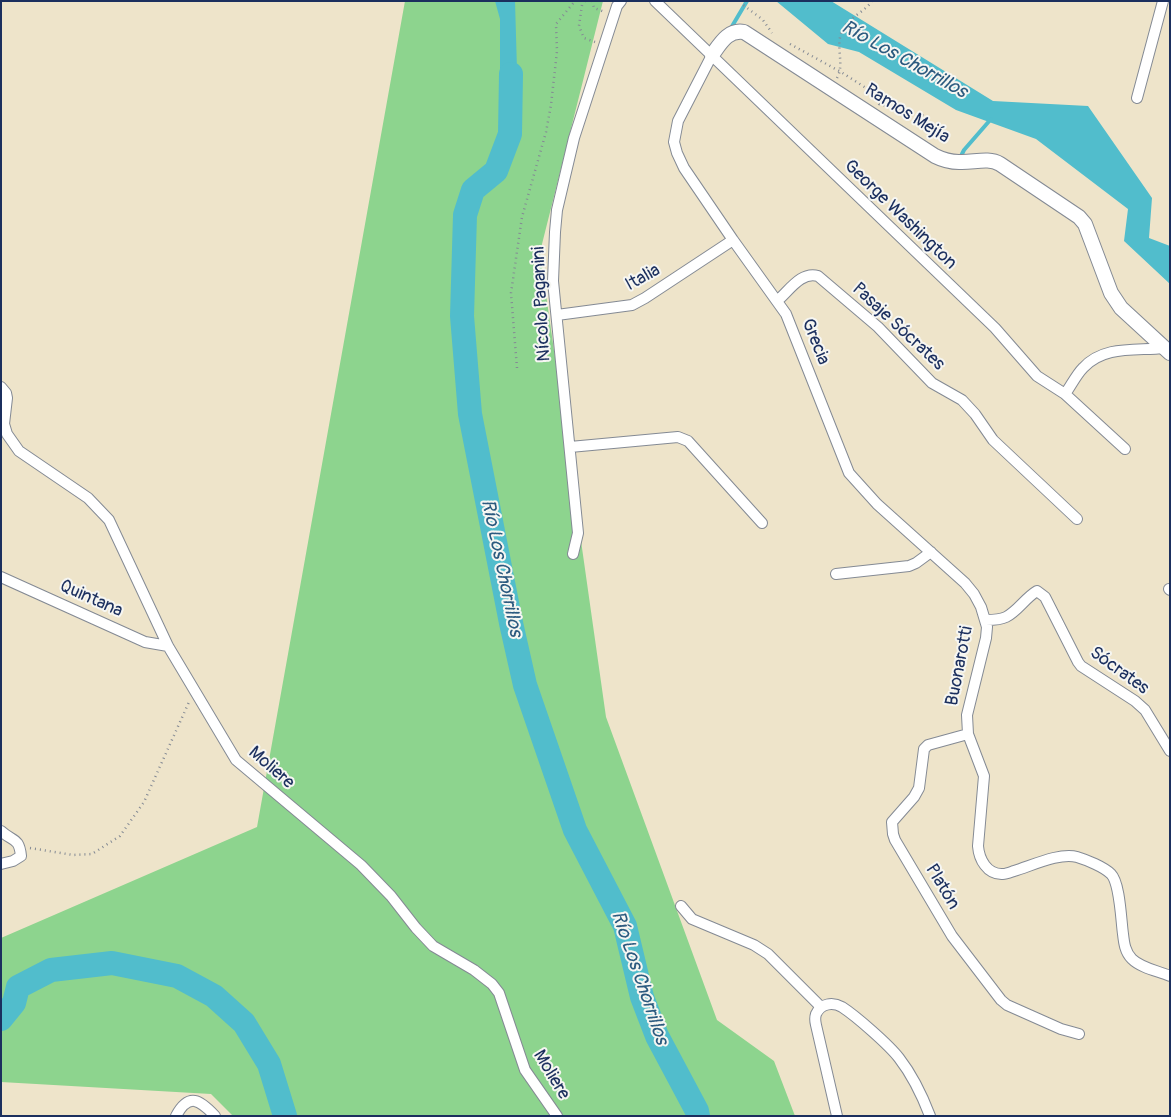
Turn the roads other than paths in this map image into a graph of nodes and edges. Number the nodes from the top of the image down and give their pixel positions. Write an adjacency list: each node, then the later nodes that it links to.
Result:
1 (621, 1): 8 (street, Nícolo Paganini)
2 (655, 1): 4 (street, George Washington)
3 (1159, 2): 5 (street)
4 (712, 56): 6 (street, Grecia); 9 (street, Ramos Mejía); 11 (street, George Washington)
5 (1137, 98)
6 (732, 240): 7 (street, Grecia); 8 (street, Italia)
7 (778, 302): 14 (street, Pasaje Sócrates); 16 (street, Grecia)
8 (557, 315): 12 (street, Nícolo Paganini)
9 (1167, 350): 11 (street)
10 (1, 387): 21 (street, Moliere)
11 (1065, 394): 13 (street, George Washington)
12 (570, 447): 15 (street); 17 (street, Nícolo Paganini)
13 (1125, 449)
14 (1077, 519)
15 (762, 523)
16 (931, 552): 18 (street); 20 (street, Grecia)
17 (573, 554)
18 (836, 574)
19 (1, 577): 21 (street, Quintana)
20 (986, 620): 22 (street, Buonarotti); 23 (street, Sócrates)
21 (168, 646): 32 (street, Moliere)
22 (968, 734): 27 (street, Buonarotti); 29 (street, Platón)
23 (1170, 751)
24 (1, 831): 25 (street)
25 (1, 864)
26 (681, 906): 28 (street)
27 (1170, 976)
28 (821, 1007): 33 (street); 34 (street)
29 (1079, 1034)
30 (176, 1116): 31 (street)
31 (215, 1116)
32 (557, 1116)
33 (837, 1116)
34 (930, 1116)

